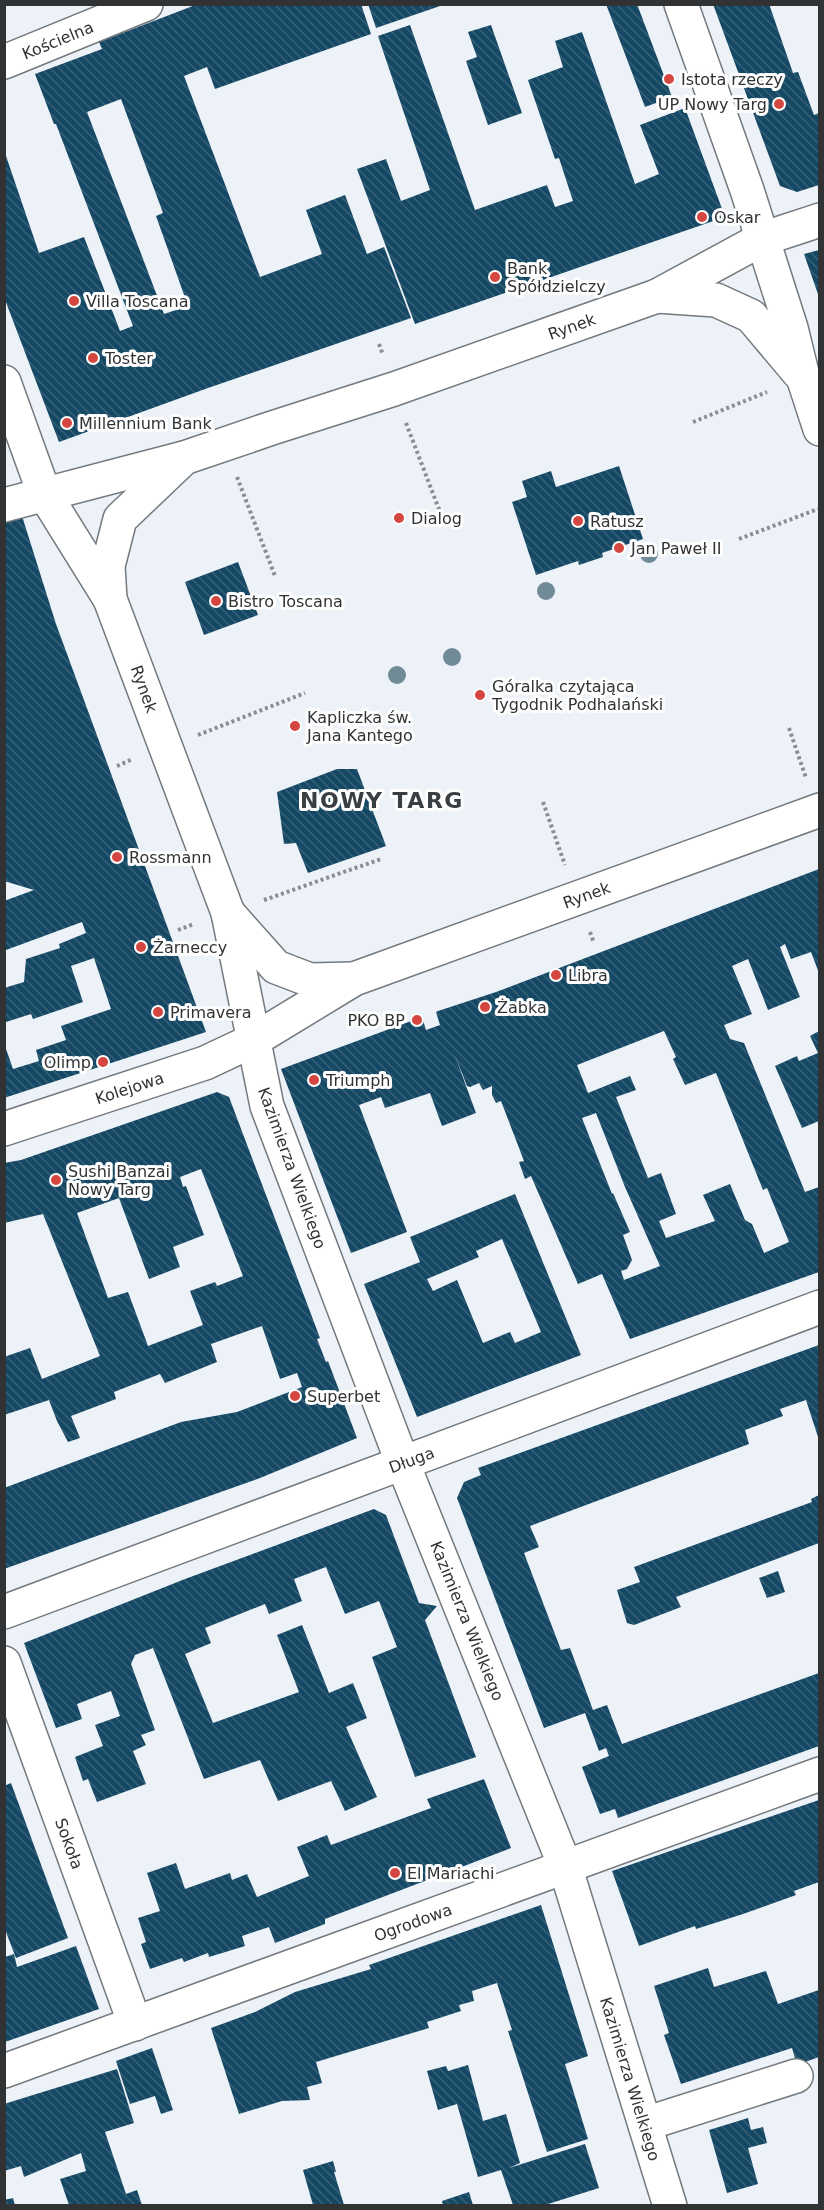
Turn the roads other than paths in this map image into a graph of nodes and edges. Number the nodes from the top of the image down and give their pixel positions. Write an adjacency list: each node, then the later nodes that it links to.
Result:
1 (146, 4): 3 (street, Kościelna)
2 (681, 4): 5 (street)
3 (4, 62)
4 (819, 220): 5 (street, Rynek)
5 (762, 239): 6 (street, Rynek); 7 (street)
6 (657, 296): 7 (street); 10 (street, Rynek)
7 (803, 377): 9 (street)
8 (4, 382): 11 (street)
9 (819, 429)
10 (184, 458): 11 (street, Rynek); 13 (street, Rynek)
11 (44, 493): 12 (street); 13 (street, Rynek)
12 (4, 505)
13 (110, 599): 15 (street, Rynek)
14 (814, 799): 16 (street, Rynek)
15 (213, 918): 16 (street, Rynek); 17 (street, Rynek)
16 (354, 979): 17 (street, Rynek)
17 (252, 1041): 18 (street, Kolejowa); 20 (street, Kazimierza Wielkiego)
18 (4, 1129)
19 (819, 1307): 20 (street, Długa)
20 (403, 1464): 21 (street, Długa); 24 (street, Kazimierza Wielkiego)
21 (4, 1612)
22 (4, 1664): 25 (street, Sokoła)
23 (819, 1774): 24 (street, Ogrodowa)
24 (565, 1866): 25 (street, Ogrodowa); 28 (street, Kazimierza Wielkiego)
25 (135, 2024): 26 (street, Ogrodowa)
26 (4, 2071)
27 (796, 2076): 28 (street)
28 (645, 2124): 29 (street, Kazimierza Wielkiego)
29 (670, 2205)

